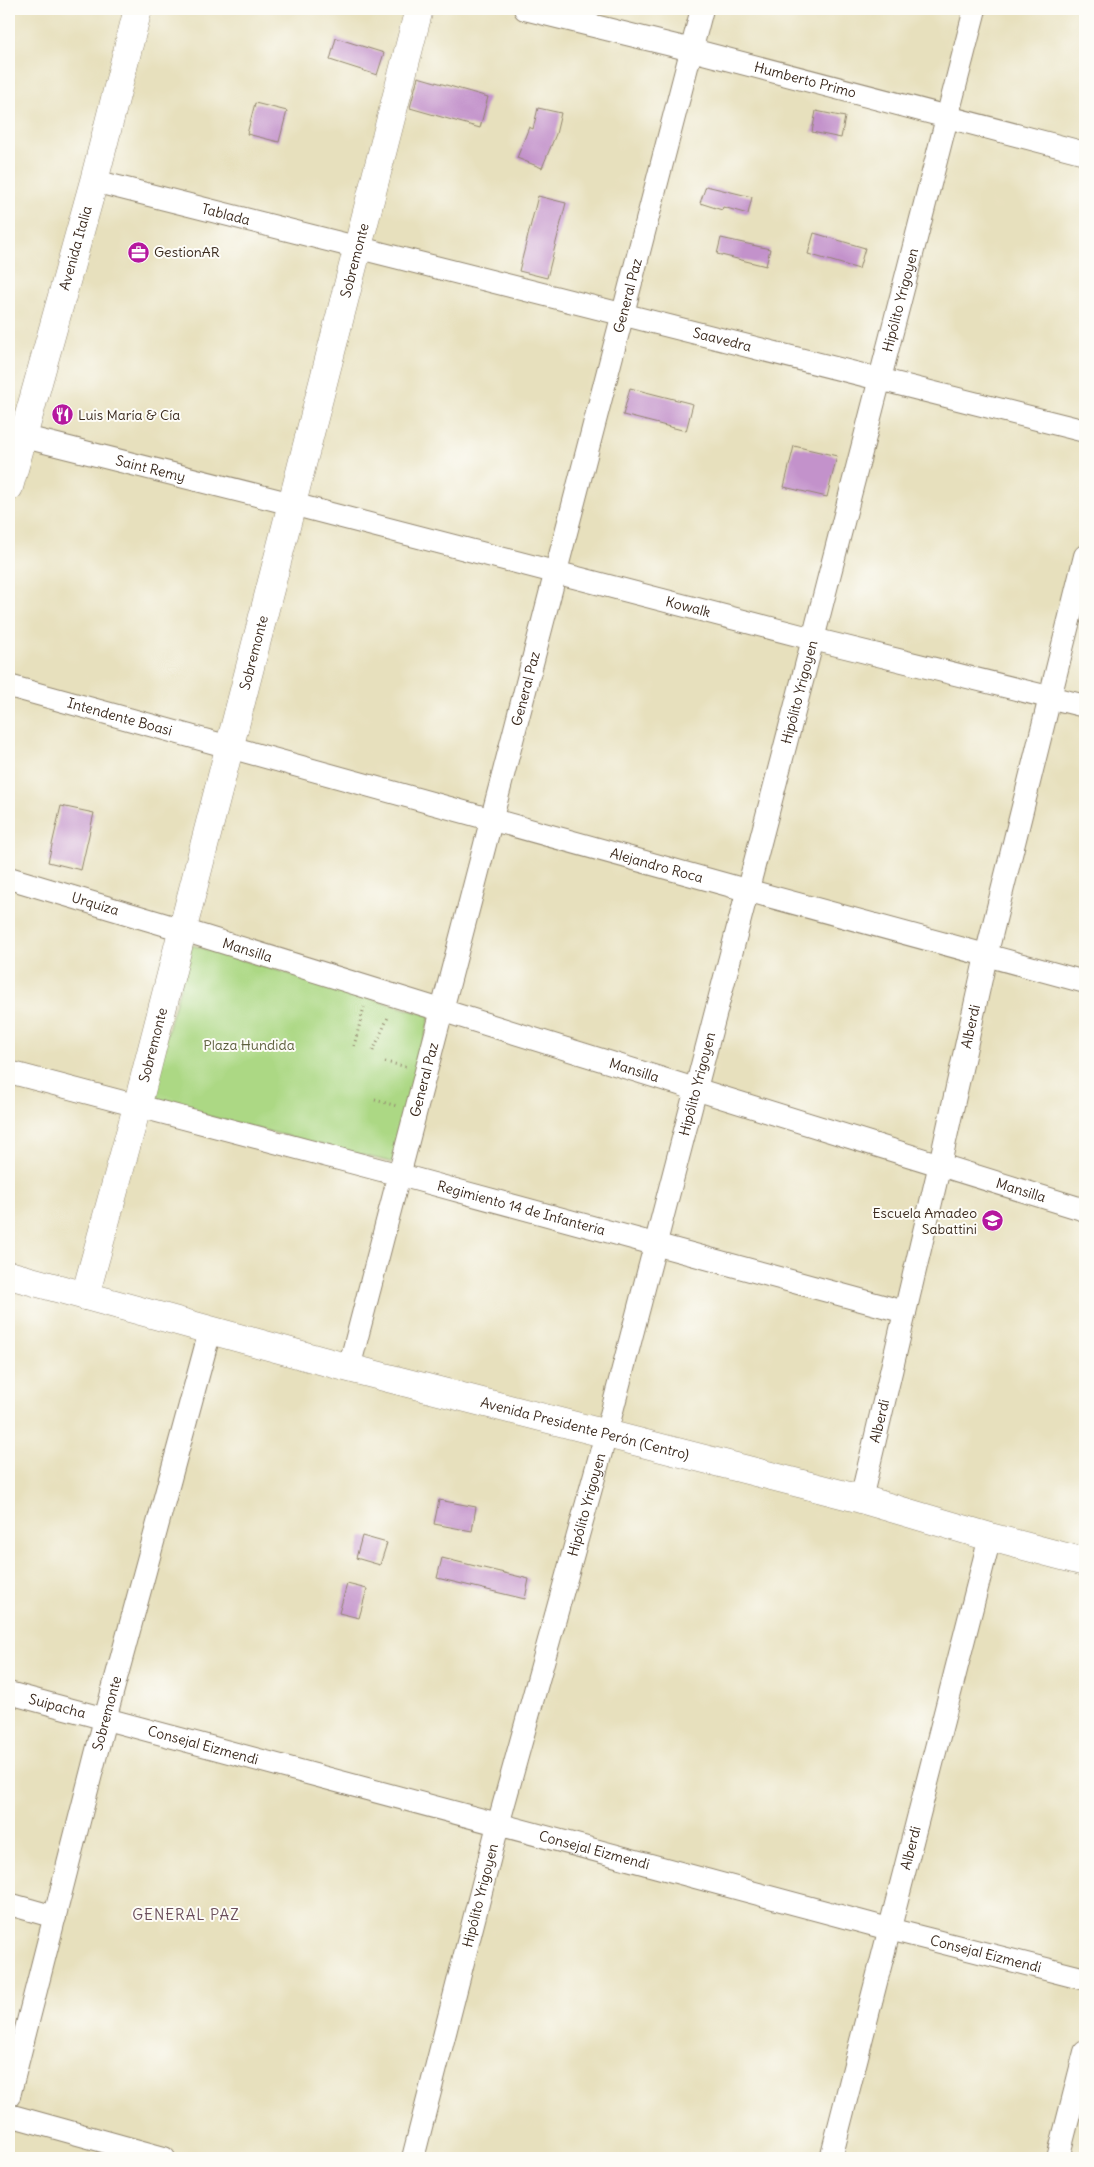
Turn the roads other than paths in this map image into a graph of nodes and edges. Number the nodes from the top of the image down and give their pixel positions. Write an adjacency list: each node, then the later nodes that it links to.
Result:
1 (138, 9): 9 (main road, Avenida Italia)
2 (419, 9): 10 (main road, Sobremonte)
3 (524, 9): 6 (street, Humberto Primo)
4 (702, 9): 6 (street, General Paz)
5 (975, 9): 7 (street, Hipólito Yrigoyen)
6 (692, 50): 7 (street, Humberto Primo); 11 (street, General Paz)
7 (947, 116): 8 (street, Humberto Primo); 12 (street, Hipólito Yrigoyen)
8 (1085, 153)
9 (94, 181): 10 (street, Tablada); 14 (main road, Avenida Italia)
10 (359, 246): 11 (street, Saavedra); 16 (main road, Sobremonte)
11 (622, 314): 12 (street, Saavedra); 18 (street, General Paz)
12 (880, 380): 13 (street, Saavedra); 19 (street, Hipólito Yrigoyen)
13 (1085, 431)
14 (15, 435): 15 (main road, Avenida Italia); 16 (street, Saint Remy)
15 (9, 487)
16 (292, 504): 18 (street, Kowalk); 23 (main road, Sobremonte)
17 (1085, 556): 21 (street, Alberdi)
18 (556, 574): 19 (street, Kowalk); 24 (street, General Paz)
19 (813, 639): 21 (street, Kowalk); 26 (street, Hipólito Yrigoyen)
20 (9, 686): 23 (street, Intendente Boasi)
21 (1050, 697): 22 (street, Kowalk); 28 (street, Alberdi)
22 (1085, 706)
23 (230, 746): 24 (street, Alejandro Roca); 27 (main road, Sobremonte)
24 (493, 819): 26 (street, Alejandro Roca); 30 (street, General Paz)
25 (9, 878): 27 (street, Urquiza)
26 (746, 890): 28 (street, Alejandro Roca); 32 (street, Hipólito Yrigoyen)
27 (183, 930): 30 (street, Mansilla); 33 (main road, Sobremonte)
28 (986, 956): 29 (street, Alejandro Roca); 34 (street, Alberdi)
29 (1085, 982)
30 (442, 1010): 32 (street, Mansilla); 35 (street, General Paz)
31 (9, 1072): 33 (street, Regimiento 14 de Infanteria)
32 (696, 1089): 34 (street, Mansilla); 37 (street, Hipólito Yrigoyen)
33 (137, 1107): 35 (street, Regimiento 14 de Infanteria); 39 (main road, Sobremonte)
34 (940, 1164): 36 (street, Mansilla); 40 (street, Alberdi)
35 (400, 1175): 37 (street, Regimiento 14 de Infanteria); 42 (street, General Paz)
36 (1085, 1210)
37 (654, 1245): 40 (street, Regimiento 14 de Infanteria); 43 (street, Hipólito Yrigoyen)
38 (9, 1276): 39 (main road, Avenida Presidente Perón (Centro))
39 (85, 1296): 41 (main road, Avenida Presidente Perón (Centro))
40 (905, 1312): 44 (street, Alberdi)
41 (210, 1331): 42 (main road, Avenida Presidente Perón (Centro)); 48 (street, Sobremonte)
42 (349, 1368): 43 (main road, Avenida Presidente Perón (Centro))
43 (606, 1434): 44 (main road, Avenida Presidente Perón (Centro)); 49 (street, Hipólito Yrigoyen)
44 (861, 1499): 45 (main road, Avenida Presidente Perón (Centro))
45 (990, 1537): 46 (main road, Avenida Presidente Perón (Centro)); 52 (street, Alberdi)
46 (1085, 1562)
47 (9, 1693): 48 (street, Suipacha)
48 (105, 1719): 49 (street, Consejal Eizmendi); 51 (street, Sobremonte)
49 (498, 1825): 52 (street, Consejal Eizmendi); 58 (street, Hipólito Yrigoyen)
50 (9, 1904): 51 (street)
51 (55, 1917): 55 (street, Sobremonte)
52 (889, 1930): 53 (street, Consejal Eizmendi); 59 (street, Alberdi)
53 (1085, 1979)
54 (1085, 2052): 60 (street)
55 (9, 2096)
56 (9, 2115): 57 (street)
57 (164, 2158)
58 (413, 2158)
59 (831, 2158)
60 (1058, 2158)

